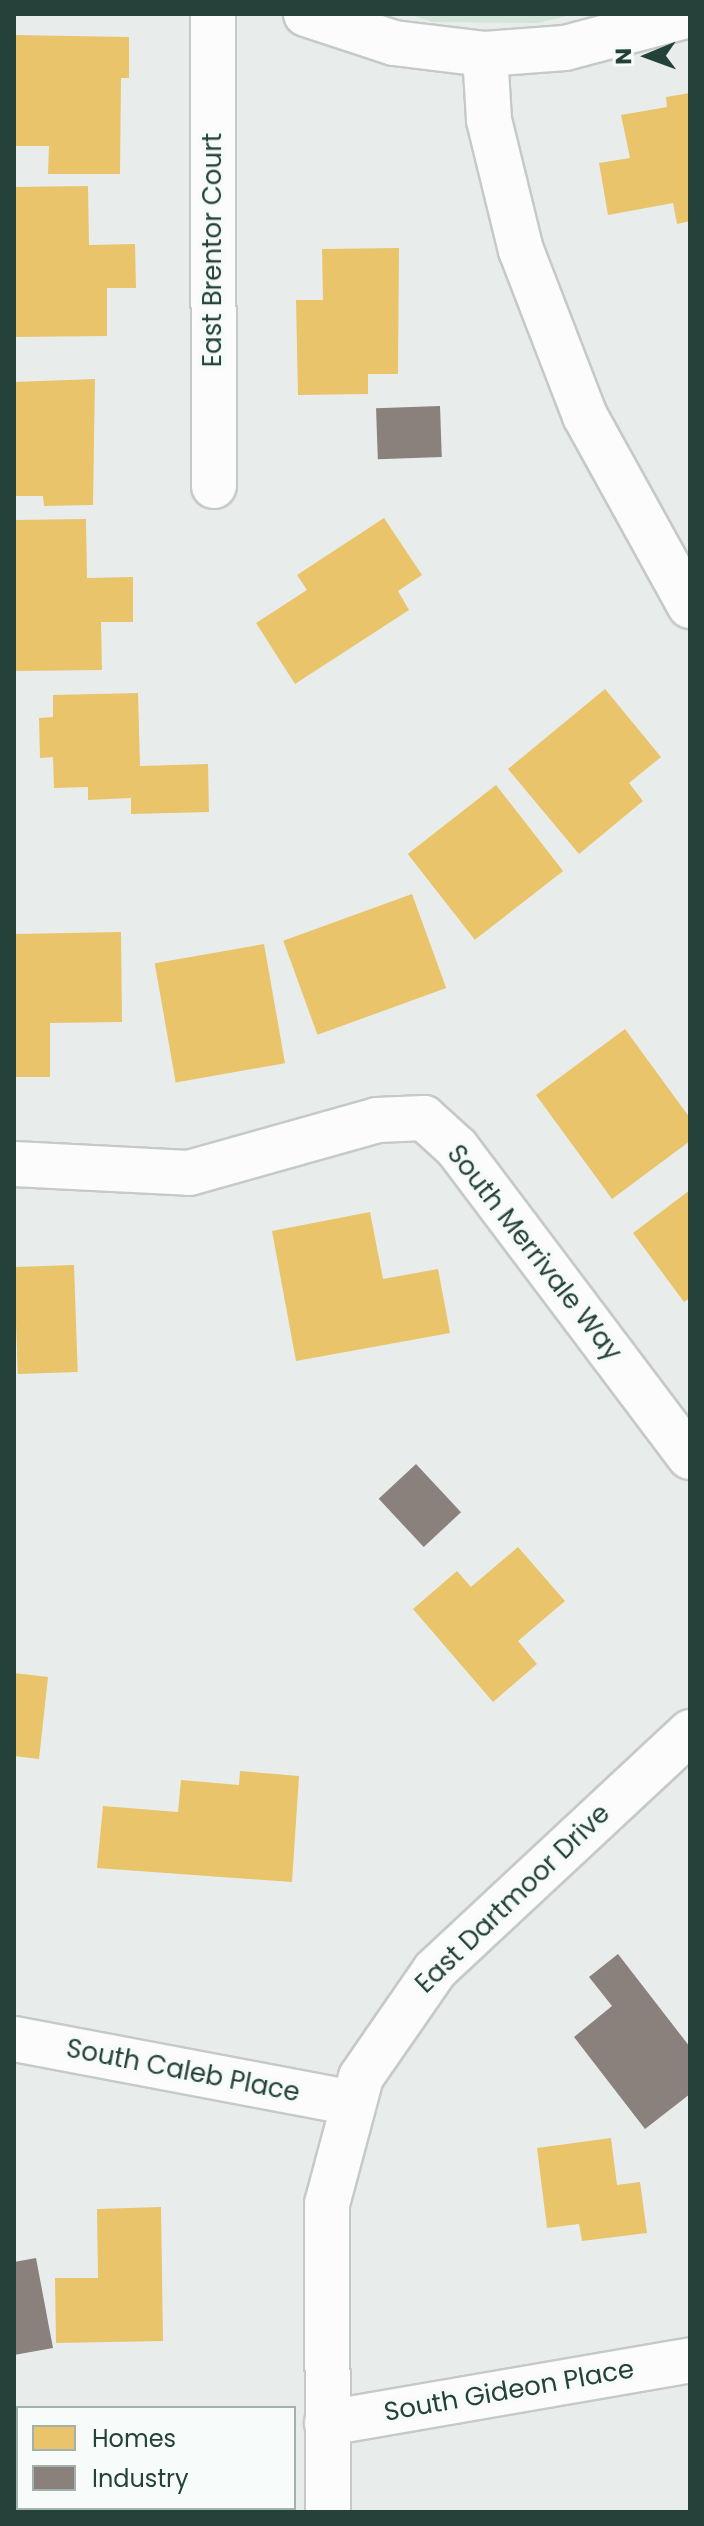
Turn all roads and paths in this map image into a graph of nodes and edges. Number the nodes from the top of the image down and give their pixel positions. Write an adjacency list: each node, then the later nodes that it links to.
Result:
1 (213, 14): 5 (street, East Brentor Court)
2 (306, 14): 4 (street)
3 (690, 15): 4 (street)
4 (485, 54): 6 (street)
5 (214, 486)
6 (690, 606)
7 (14, 1164): 8 (street, South Merrivale Way)
8 (690, 1457)
9 (690, 1732): 11 (street, East Dartmoor Drive)
10 (14, 2039): 11 (street, South Caleb Place)
11 (352, 2103): 13 (street, East Dartmoor Drive)
12 (690, 2360): 13 (street, South Gideon Place)
13 (327, 2423): 14 (street, East Dartmoor Drive)
14 (328, 2512)

